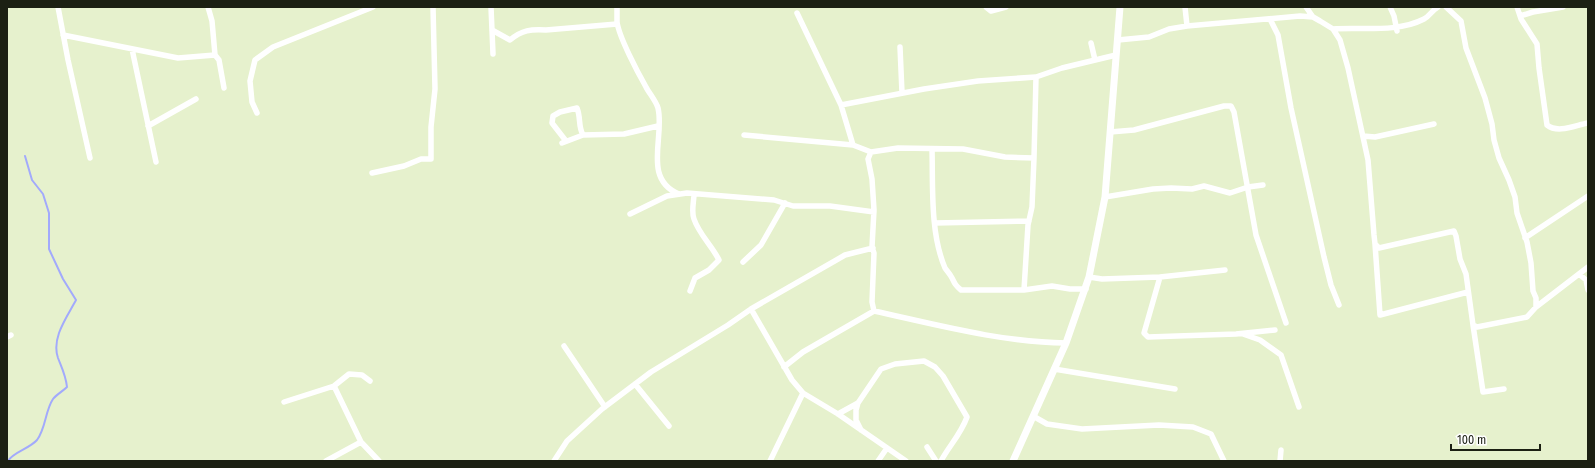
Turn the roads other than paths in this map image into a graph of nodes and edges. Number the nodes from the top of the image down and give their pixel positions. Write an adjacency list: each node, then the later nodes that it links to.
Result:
1 (58, 7): 27 (street)
2 (208, 7): 33 (street)
3 (373, 7): 41 (street)
4 (433, 7): 56 (street)
5 (491, 7): 26 (street)
6 (617, 7): 22 (street)
7 (986, 7): 8 (street)
8 (1006, 7)
9 (1120, 7): 28 (street)
10 (1185, 7): 23 (street)
11 (1306, 7): 20 (street)
12 (1390, 7): 25 (street)
13 (1438, 7): 17 (street)
14 (1446, 7): 68 (street)
15 (1517, 7): 19 (street)
16 (1563, 7): 19 (street)
17 (1433, 9): 25 (street)
18 (798, 13): 40 (street)
19 (1520, 16): 42 (street)
20 (1313, 18): 21 (street); 24 (street)
21 (1270, 19): 23 (street); 82 (street)
22 (617, 24): 26 (street); 45 (street)
23 (1187, 26): 28 (street)
24 (1332, 29): 25 (street); 49 (street)
25 (1396, 29)
26 (492, 30): 32 (street)
27 (63, 35): 31 (street); 53 (street)
28 (1118, 40): 34 (street)
29 (1091, 43): 35 (street)
30 (900, 48): 38 (street)
31 (132, 49): 33 (street); 44 (street)
32 (493, 54)
33 (215, 55): 37 (street)
34 (1116, 55): 35 (street); 46 (street)
35 (1095, 60): 36 (street)
36 (1036, 78): 38 (street); 54 (street)
37 (224, 88)
38 (902, 93): 40 (street)
39 (196, 99): 44 (street)
40 (841, 104): 50 (street)
41 (257, 113)
42 (1588, 122)
43 (1434, 124): 49 (street)
44 (148, 126): 55 (street)
45 (658, 126): 47 (street); 59 (street)
46 (1110, 132): 58 (street); 62 (street)
47 (583, 135): 47 (street)
48 (744, 135): 50 (street)
49 (1363, 136): 69 (street)
50 (853, 145): 52 (street)
51 (932, 149): 52 (street); 54 (street); 67 (street)
52 (871, 152): 64 (street)
53 (90, 158)
54 (1034, 158): 66 (street)
55 (156, 162)
56 (372, 173)
57 (1263, 185): 58 (street)
58 (1248, 186): 62 (street); 86 (street)
59 (679, 194): 60 (street); 65 (street)
60 (694, 194): 63 (street); 80 (street)
61 (1588, 196): 68 (street)
62 (1105, 197): 75 (street)
63 (785, 203): 64 (street); 71 (street)
64 (874, 212): 70 (street)
65 (630, 214)
66 (1029, 221): 67 (street); 78 (street)
67 (935, 223): 78 (street)
68 (1525, 238): 83 (street)
69 (1375, 244): 81 (street); 81 (street)
70 (873, 248): 84 (street); 85 (street)
71 (743, 262)
72 (1588, 267): 74 (street)
73 (1225, 270): 76 (street)
74 (1578, 274): 79 (street); 83 (street)
75 (1089, 277): 76 (street); 77 (street)
76 (1160, 277): 89 (street)
77 (1086, 289): 78 (street); 90 (street)
78 (1024, 290)
79 (1588, 290)
80 (690, 291)
81 (1468, 292): 87 (street)
82 (1339, 305)
83 (1536, 307): 87 (street)
84 (751, 309): 92 (street); 95 (street)
85 (874, 311): 90 (street); 92 (street)
86 (1286, 323)
87 (1473, 325): 98 (street)
88 (1275, 330): 89 (street)
89 (1241, 334): 103 (street)
90 (1066, 343): 93 (street)
91 (564, 346): 102 (street)
92 (784, 367): 99 (street)
93 (1054, 369): 97 (street); 105 (street)
94 (370, 382): 96 (street)
95 (635, 384): 102 (street); 106 (street)
96 (334, 386): 100 (street); 108 (street)
97 (1175, 389)
98 (1504, 389)
99 (803, 393): 104 (street); 115 (street)
100 (284, 402)
101 (858, 403): 104 (street); 107 (street); 119 (street)
102 (605, 407): 114 (street)
103 (1299, 407)
104 (838, 414): 107 (street)
105 (1033, 416): 120 (street); 121 (street)
106 (669, 426)
107 (861, 430): 110 (street)
108 (361, 442): 112 (street); 113 (street)
109 (927, 447): 118 (street)
110 (887, 448): 116 (street); 117 (street)
111 (1281, 450): 122 (street)
112 (326, 461)
113 (379, 461)
114 (554, 461)
115 (770, 461)
116 (878, 461)
117 (906, 461)
118 (936, 461)
119 (941, 461)
120 (1013, 461)
121 (1224, 461)
122 (1280, 461)

